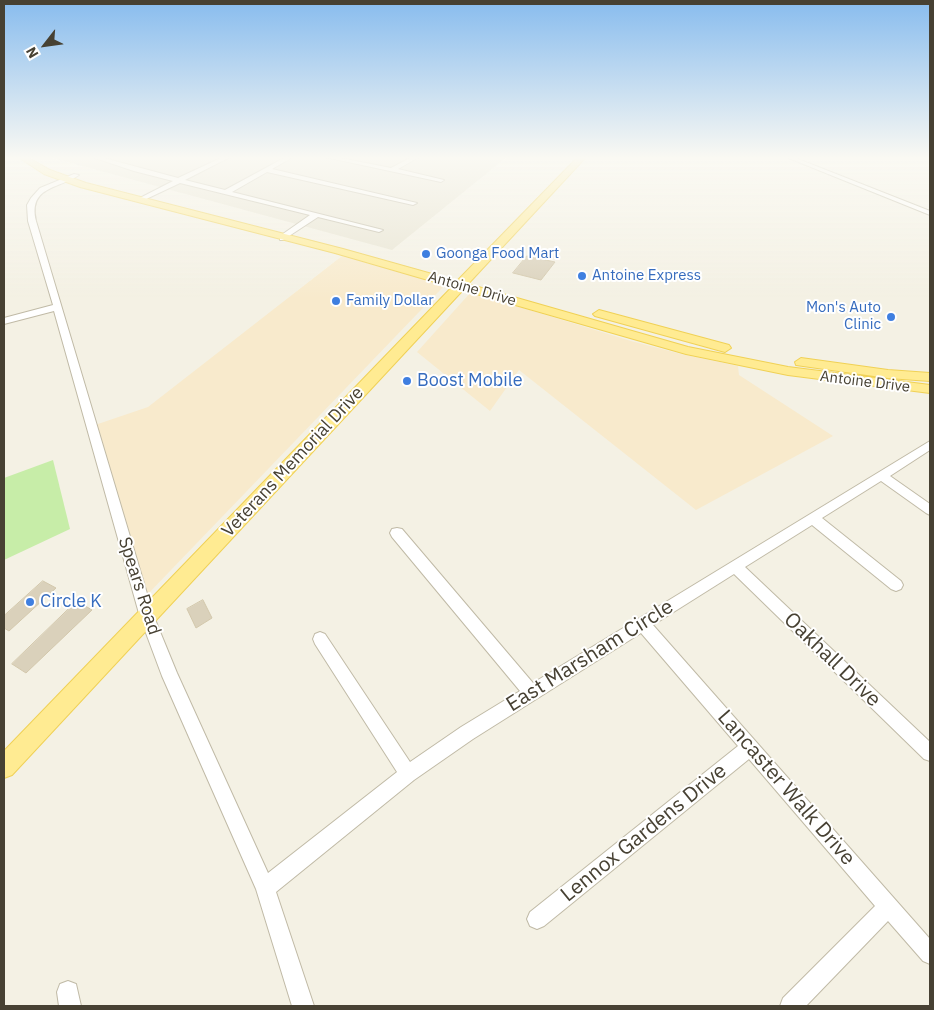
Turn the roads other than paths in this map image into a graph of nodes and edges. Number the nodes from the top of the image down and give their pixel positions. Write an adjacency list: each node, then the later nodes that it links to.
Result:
1 (31, 204): 11 (street, Spears Road)
2 (169, 204): 9 (main road, Antoine Drive)
3 (276, 204): 7 (street)
4 (537, 204): 10 (main road, Veterans Memorial Drive)
5 (908, 204): 6 (street)
6 (930, 213)
7 (317, 214): 8 (street); 9 (street)
8 (379, 230)
9 (287, 235): 10 (main road, Antoine Drive)
10 (464, 282): 13 (main road, Antoine Drive); 14 (main road, Antoine Drive); 22 (main road, Veterans Memorial Drive)
11 (57, 307): 12 (street); 22 (street, Spears Road)
12 (4, 322)
13 (930, 377)
14 (930, 389)
15 (930, 446): 16 (street, East Marsham Circle)
16 (882, 476): 17 (street); 18 (street, East Marsham Circle)
17 (930, 510)
18 (813, 518): 20 (street, East Marsham Circle); 21 (street)
19 (397, 533): 25 (street)
20 (734, 566): 23 (street, East Marsham Circle); 27 (street, Oakhall Drive)
21 (896, 585)
22 (147, 617): 28 (main road, Veterans Memorial Drive); 30 (street, Spears Road)
23 (642, 623): 25 (street, East Marsham Circle); 26 (street, Lancaster Walk Drive)
24 (320, 639): 29 (street)
25 (532, 694): 29 (street, East Marsham Circle)
26 (750, 747): 31 (street, Lancaster Walk Drive); 32 (street, Lennox Gardens Drive)
27 (930, 753)
28 (4, 767)
29 (408, 774): 30 (street, East Marsham Circle)
30 (265, 888): 34 (street, Spears Road)
31 (889, 906): 33 (street, Lancaster Walk Drive); 35 (street)
32 (537, 919)
33 (930, 954)
34 (303, 1006)
35 (791, 1006)

